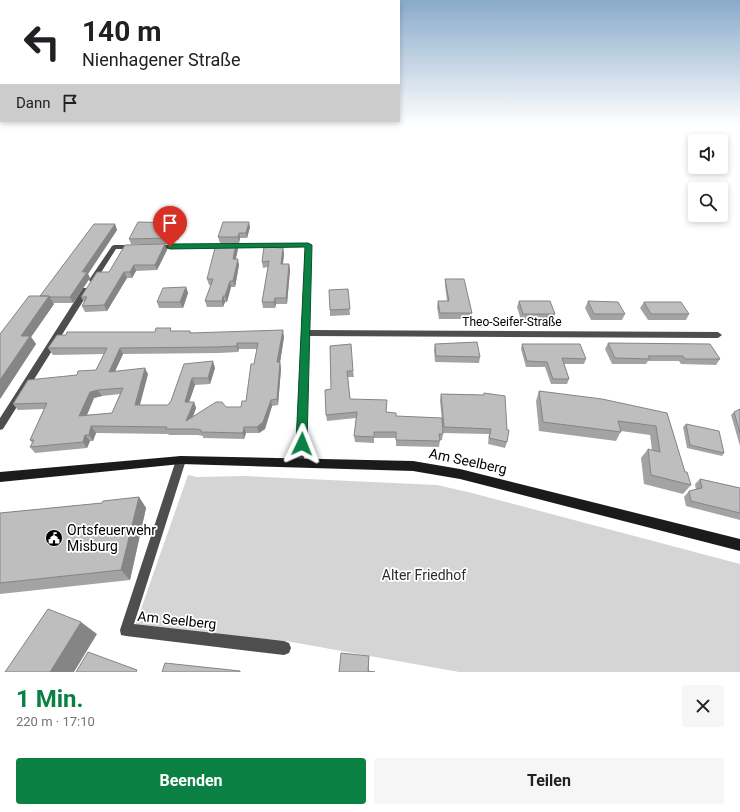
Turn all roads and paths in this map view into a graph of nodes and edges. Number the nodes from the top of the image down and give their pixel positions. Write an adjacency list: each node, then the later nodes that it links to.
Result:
1 (306, 333): 2 (street, Theo-Seifer-Straße); 3 (street); 5 (street)
2 (718, 335)
3 (0, 426)
4 (181, 460): 5 (street, Am Seelberg); 6 (street, Am Seelberg); 8 (street, Am Seelberg)
5 (299, 462): 7 (street, Am Seelberg)
6 (0, 477)
7 (740, 545)
8 (284, 648)

